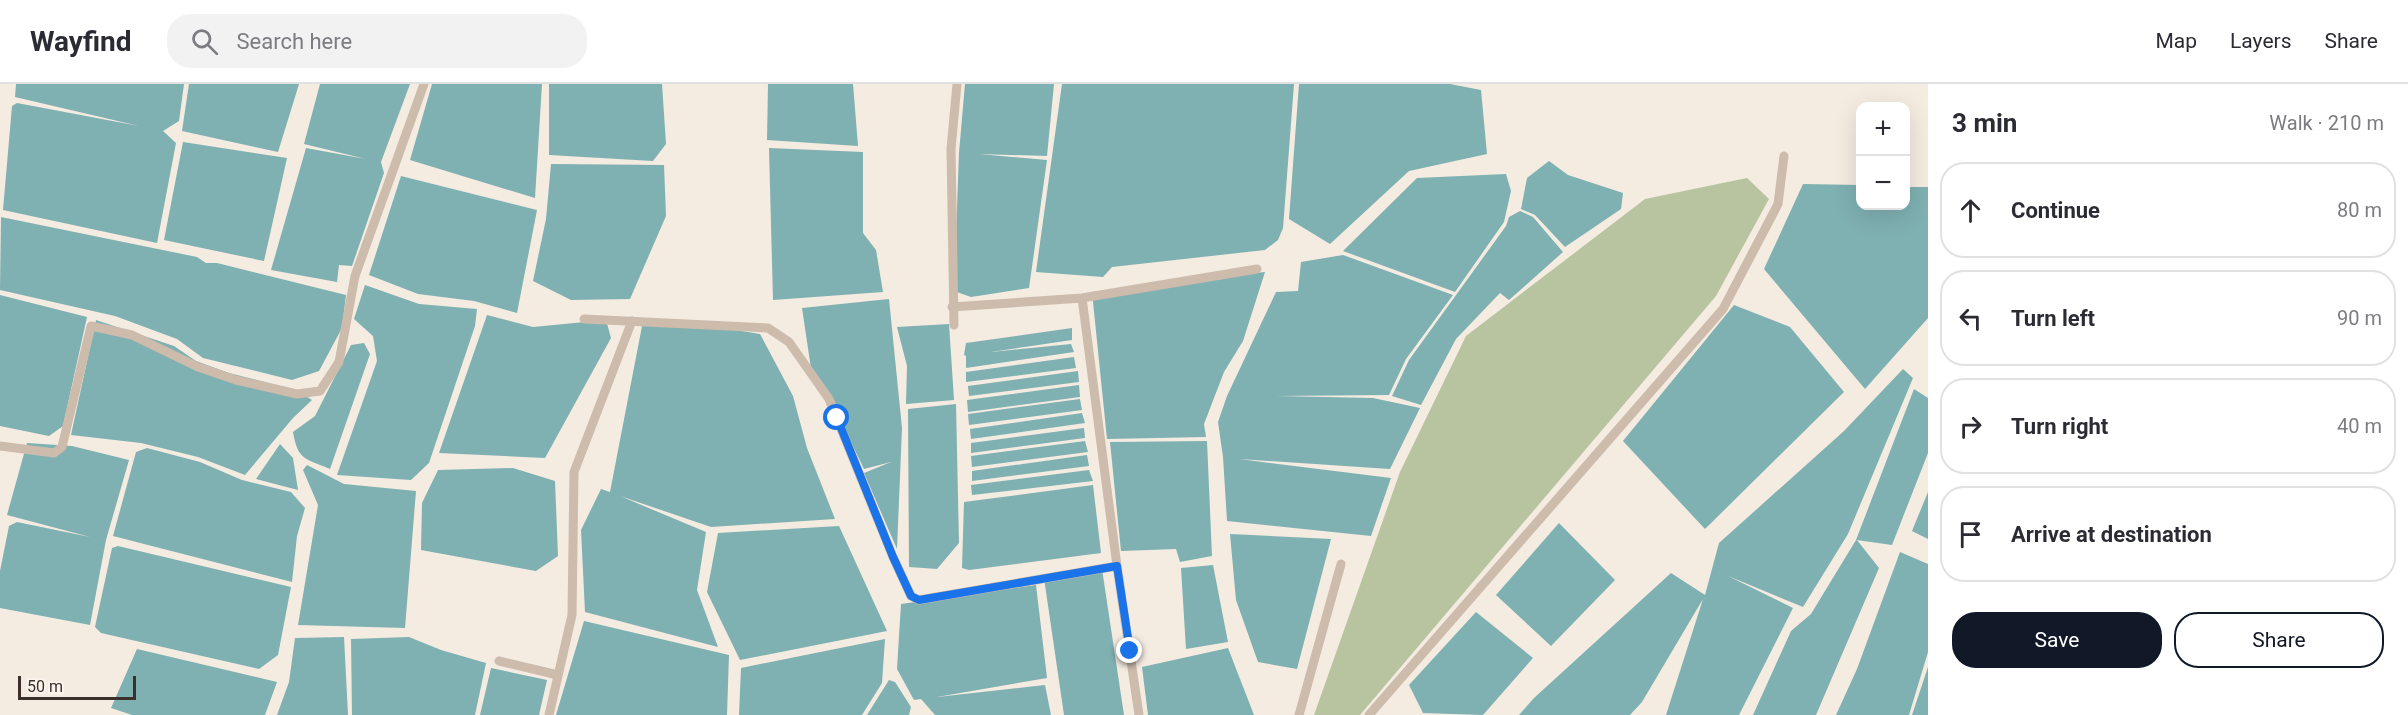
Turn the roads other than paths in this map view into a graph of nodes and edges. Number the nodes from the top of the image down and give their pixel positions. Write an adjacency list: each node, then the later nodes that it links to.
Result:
1 (424, 84): 10 (lane)
2 (957, 84): 6 (lane)
3 (1784, 156): 18 (lane)
4 (1257, 269): 5 (lane)
5 (1082, 298): 6 (lane); 12 (lane)
6 (952, 307): 9 (lane)
7 (584, 319): 8 (lane)
8 (632, 321): 12 (lane); 14 (lane)
9 (954, 325)
10 (0, 446)
11 (1341, 564): 17 (lane)
12 (1117, 566): 16 (lane)
13 (499, 661): 14 (lane)
14 (558, 675): 15 (lane)
15 (549, 715)
16 (1139, 715)
17 (1299, 715)
18 (1369, 715)

